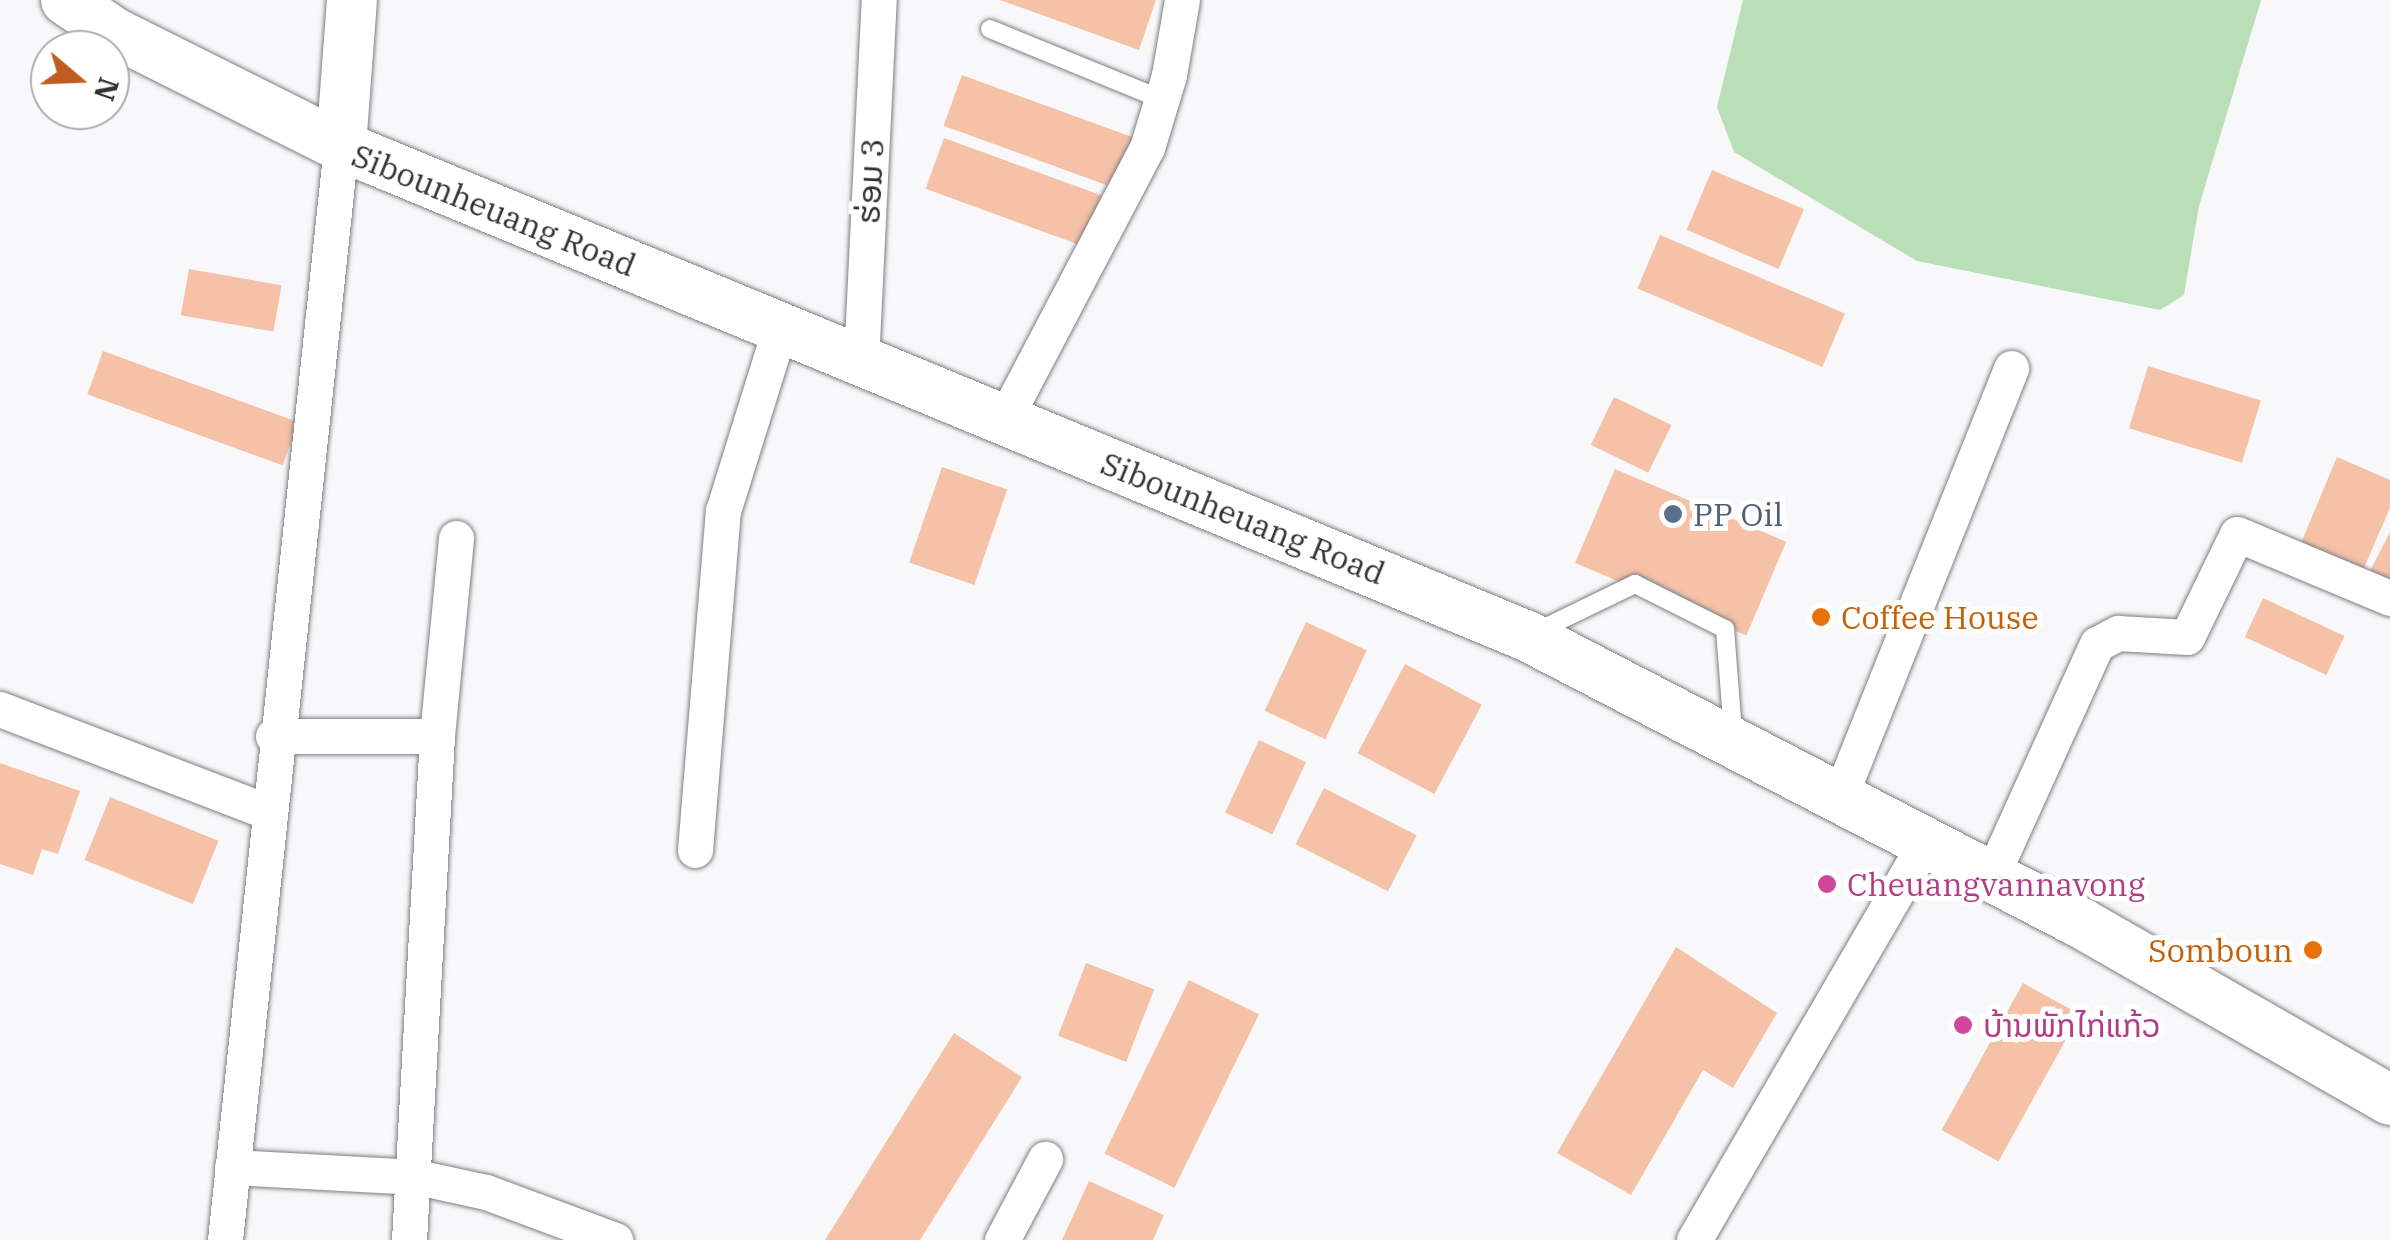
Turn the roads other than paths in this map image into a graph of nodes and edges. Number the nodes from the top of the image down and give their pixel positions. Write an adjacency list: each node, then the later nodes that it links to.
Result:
1 (66, 0): 7 (street, Sibounheuang Road)
2 (352, 0): 7 (street)
3 (879, 0): 9 (street, ຮ່ອມ 3)
4 (1182, 0): 6 (street)
5 (990, 29): 6 (lane)
6 (1162, 99): 11 (street)
7 (340, 146): 8 (street, Sibounheuang Road); 16 (street)
8 (780, 328): 9 (street, Sibounheuang Road); 22 (street)
9 (862, 362): 11 (street, Sibounheuang Road)
10 (2011, 368): 19 (street)
11 (1004, 420): 14 (street, Sibounheuang Road)
12 (456, 538): 17 (street)
13 (2390, 598): 23 (street)
14 (1527, 636): 18 (street, Sibounheuang Road); 18 (lane)
15 (0, 709): 20 (street)
16 (273, 736): 17 (street); 20 (street)
17 (437, 736): 27 (street)
18 (1733, 739): 19 (street, Sibounheuang Road)
19 (1840, 796): 21 (street, Sibounheuang Road)
20 (268, 812): 26 (street)
21 (1926, 840): 23 (street, Sibounheuang Road); 32 (street)
22 (695, 850)
23 (1992, 875): 24 (street, Sibounheuang Road)
24 (2390, 1100)
25 (1046, 1159): 31 (street)
26 (232, 1167): 27 (street); 28 (street)
27 (416, 1177): 29 (street); 30 (street)
28 (225, 1240)
29 (408, 1240)
30 (615, 1240)
31 (1002, 1240)
32 (1694, 1240)

